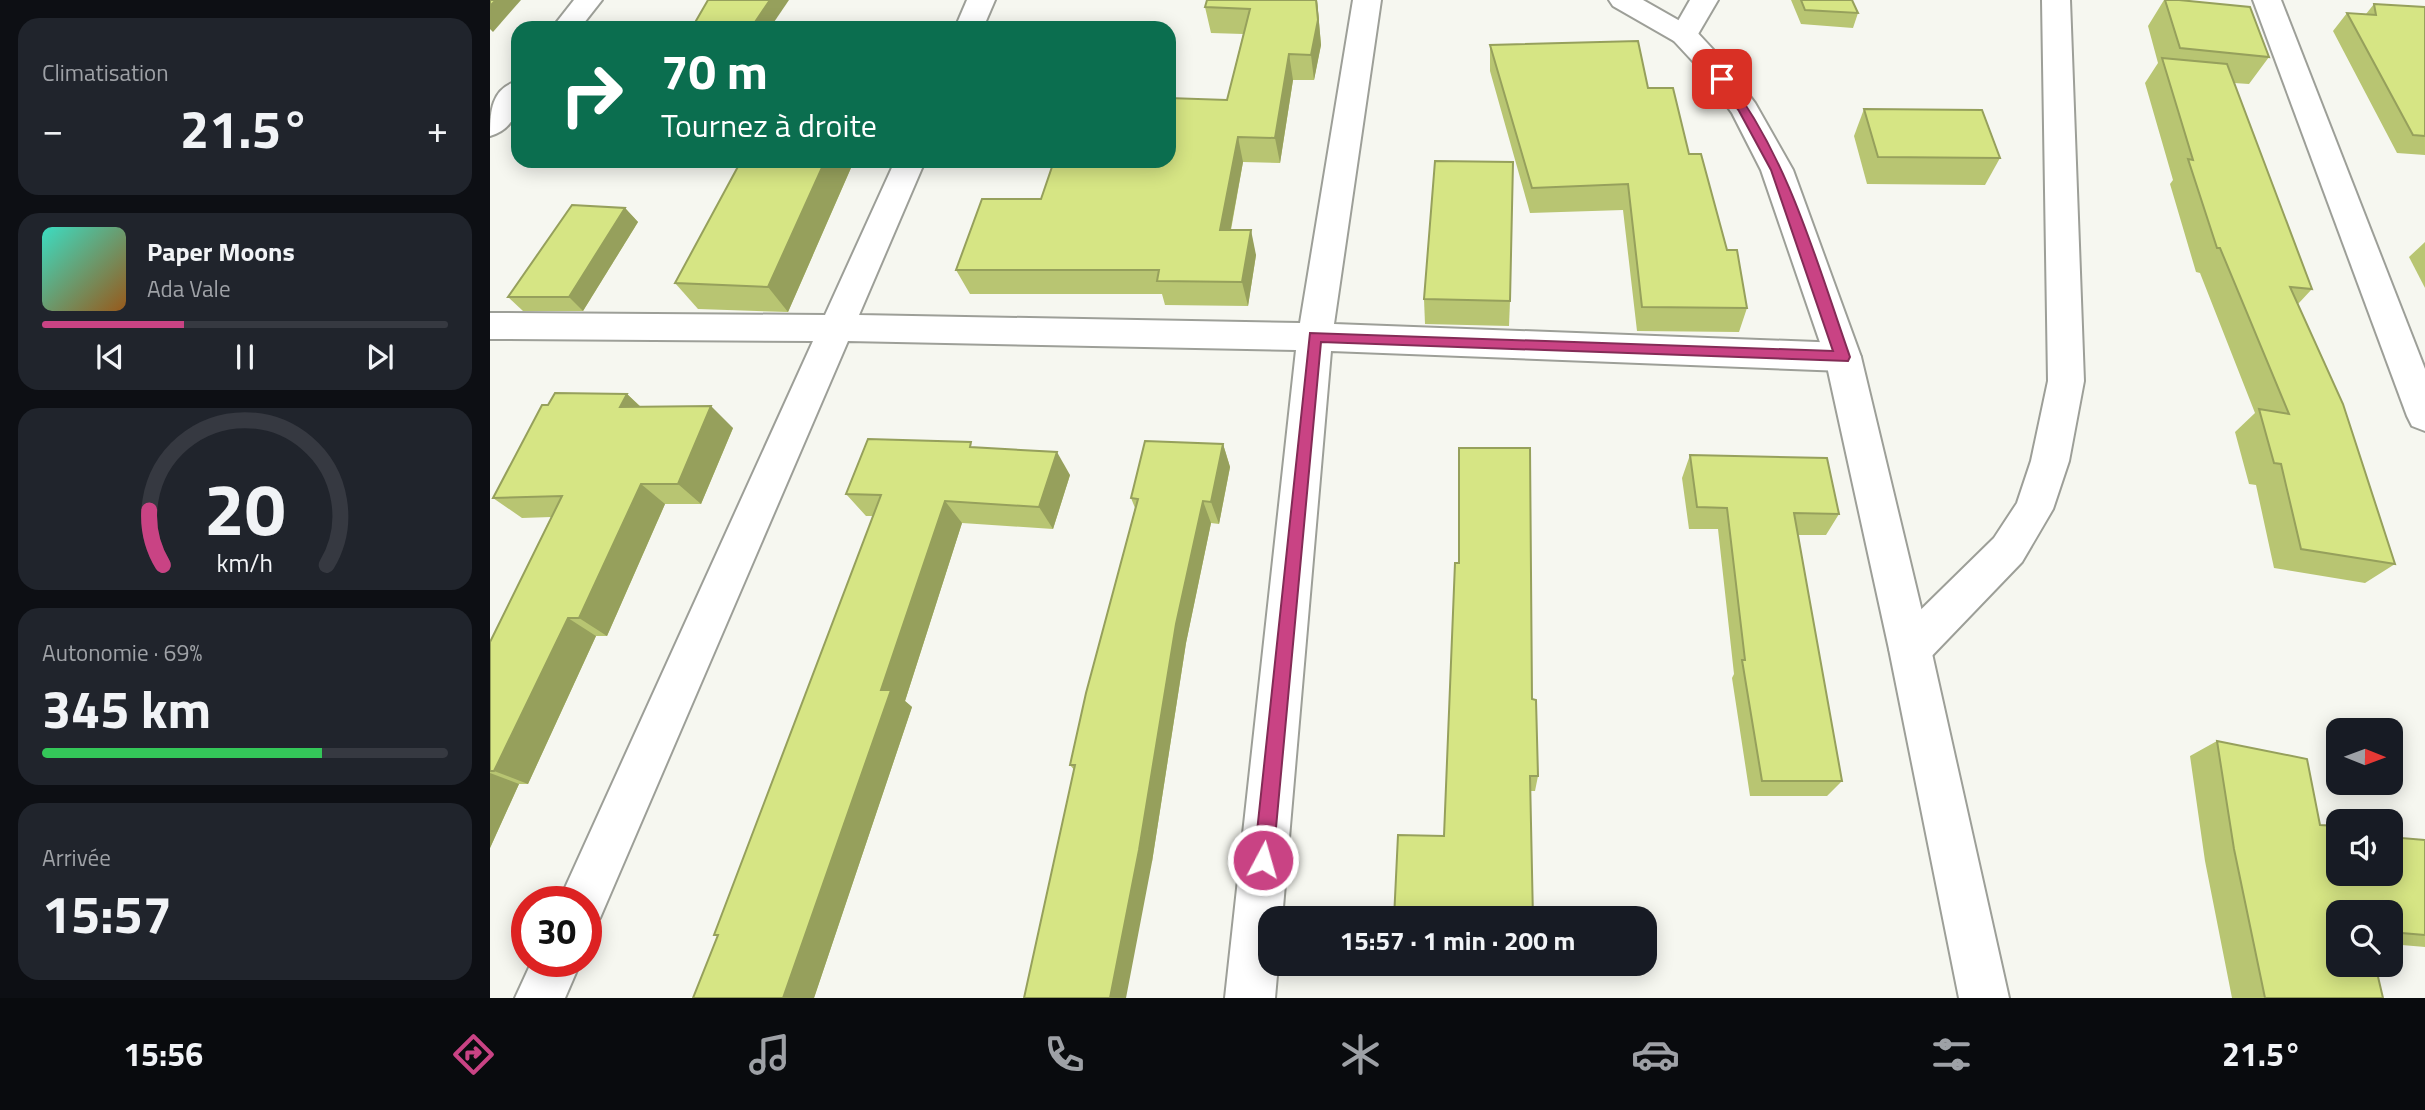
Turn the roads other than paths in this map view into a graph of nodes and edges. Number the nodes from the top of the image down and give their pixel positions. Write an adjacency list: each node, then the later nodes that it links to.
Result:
1 (588, 0): 8 (street)
2 (981, 0): 9 (street)
3 (1367, 0): 16 (street)
4 (1623, 0): 10 (street)
5 (1704, 0): 10 (street)
6 (2056, 0): 19 (street)
7 (2267, 0): 18 (street)
8 (572, 21)
9 (972, 21)
10 (1684, 35): 17 (street)
11 (511, 99): 12 (street)
12 (490, 126)
13 (906, 168): 15 (street)
14 (490, 326): 15 (street)
15 (836, 328): 16 (street); 20 (street)
16 (1315, 337): 17 (street); 23 (street)
17 (1843, 357): 19 (street)
18 (2425, 416)
19 (1910, 649): 24 (street)
20 (590, 886)
21 (550, 977): 22 (street)
22 (540, 998)
23 (1250, 998)
24 (1984, 998)

